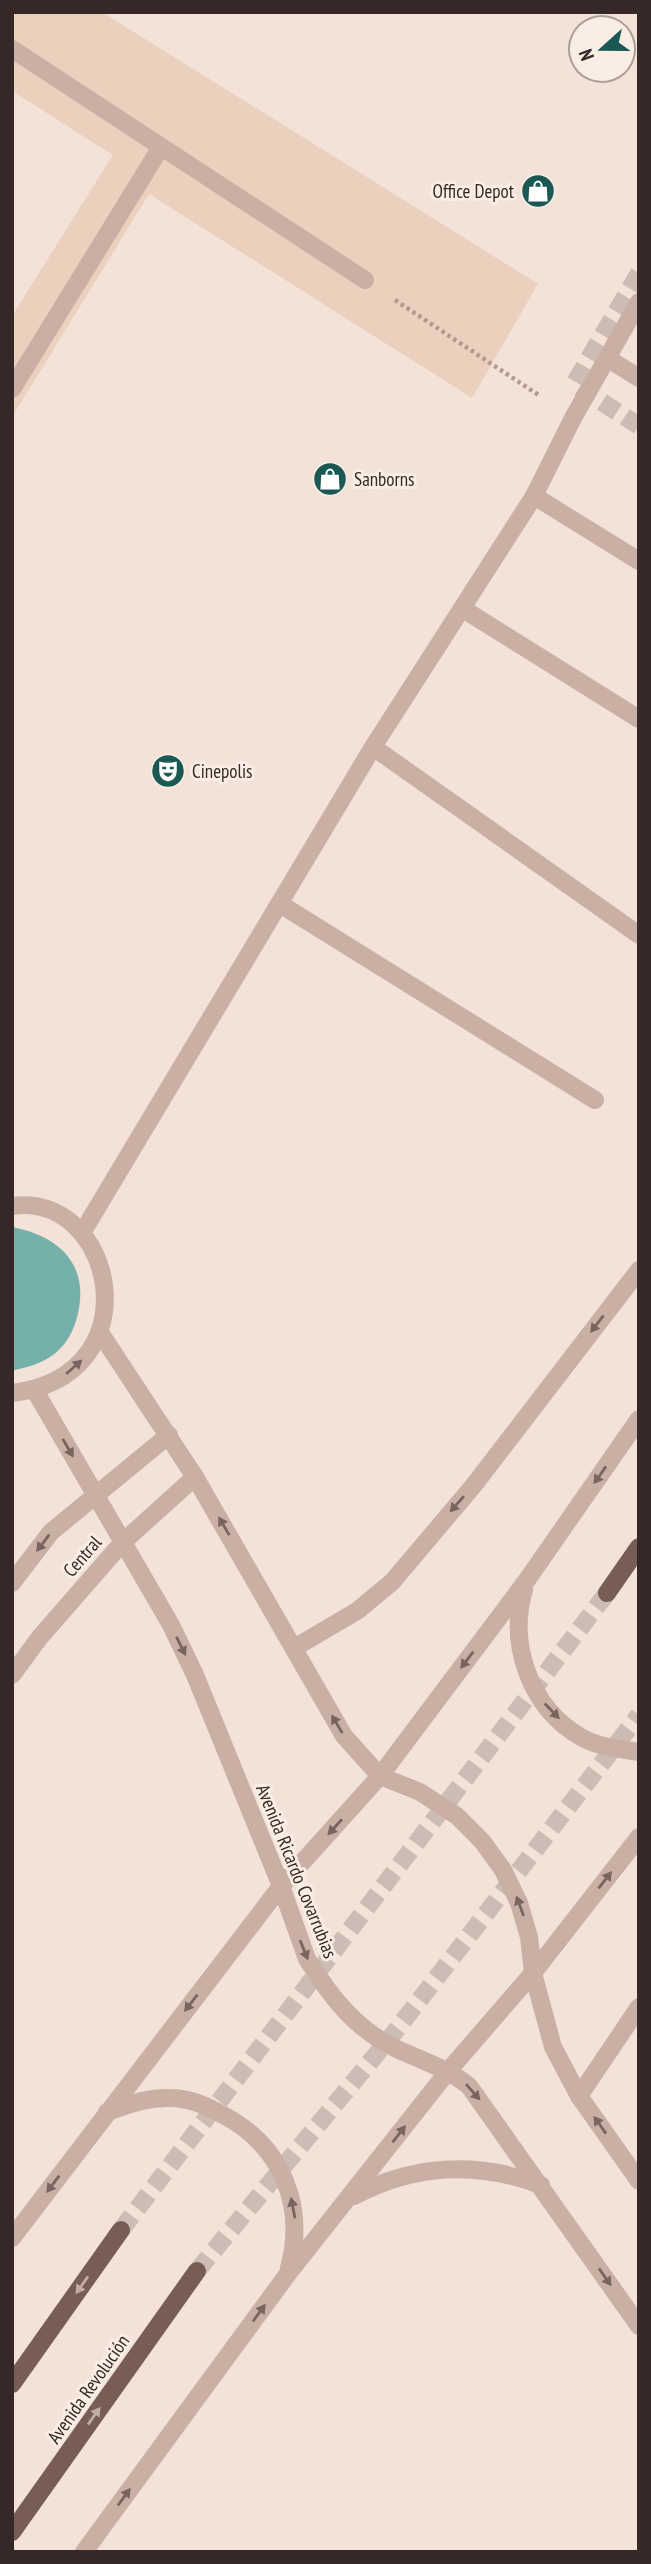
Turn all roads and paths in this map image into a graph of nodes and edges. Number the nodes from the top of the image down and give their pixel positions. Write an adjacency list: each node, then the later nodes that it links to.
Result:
1 (12, 50): 2 (street)
2 (161, 147): 3 (street); 7 (street)
3 (365, 280): 8 (path)
4 (637, 311): 5 (street)
5 (607, 358): 6 (street); 8 (street)
6 (639, 378)
7 (12, 388)
8 (573, 418): 9 (street)
9 (534, 496): 10 (street); 11 (street)
10 (639, 561)
11 (463, 609): 12 (street); 13 (street)
12 (639, 719)
13 (373, 747): 14 (street); 15 (street)
14 (280, 904): 16 (street); 18 (street)
15 (639, 935)
16 (595, 1100)
17 (12, 1206): 18 (street)
18 (82, 1233): 20 (street)
19 (639, 1270): 32 (street, one-way to 32)
20 (101, 1334): 21 (street, one-way to 20); 24 (street)
21 (34, 1389): 22 (street); 26 (street, Avenida Ricardo Covarrubias, one-way to 26)
22 (12, 1393)
23 (639, 1419): 29 (street, one-way to 29)
24 (169, 1435): 25 (street); 26 (street, Central)
25 (195, 1477): 27 (street, Central); 32 (street, one-way to 25)
26 (95, 1495): 27 (street, Avenida Ricardo Covarrubias); 30 (street, Central, one-way to 30)
27 (123, 1542): 33 (street, Central); 37 (street, Avenida Ricardo Covarrubias, one-way to 37)
28 (639, 1547): 31 (main road)
29 (527, 1580): 34 (street, one-way to 34); 35 (street, one-way to 35)
30 (12, 1583)
31 (607, 1593)
32 (294, 1648): 35 (street, one-way to 32)
33 (12, 1675)
34 (639, 1752)
35 (380, 1776): 37 (street, one-way to 37); 38 (street, one-way to 35)
36 (639, 1837): 38 (street, one-way to 36)
37 (281, 1886): 40 (street, Avenida Ricardo Covarrubias, one-way to 40); 42 (street, one-way to 42)
38 (533, 1973): 40 (street); 41 (street)
39 (639, 2007): 41 (street)
40 (449, 2070): 44 (street, Avenida Ricardo Covarrubias, one-way to 44); 45 (street, one-way to 40)
41 (579, 2096): 43 (street, one-way to 41)
42 (107, 2112): 47 (street, one-way to 47); 49 (street, one-way to 42)
43 (639, 2181)
44 (541, 2185): 45 (street); 50 (street, Avenida Ricardo Covarrubias, one-way to 50)
45 (347, 2199): 49 (street)
46 (121, 2230): 51 (main road, one-way to 51)
47 (12, 2238)
48 (197, 2271): 52 (main road, Avenida Revolución, one-way to 48)
49 (287, 2275): 53 (street, one-way to 49)
50 (639, 2326)
51 (12, 2384)
52 (12, 2532)
53 (84, 2552)

